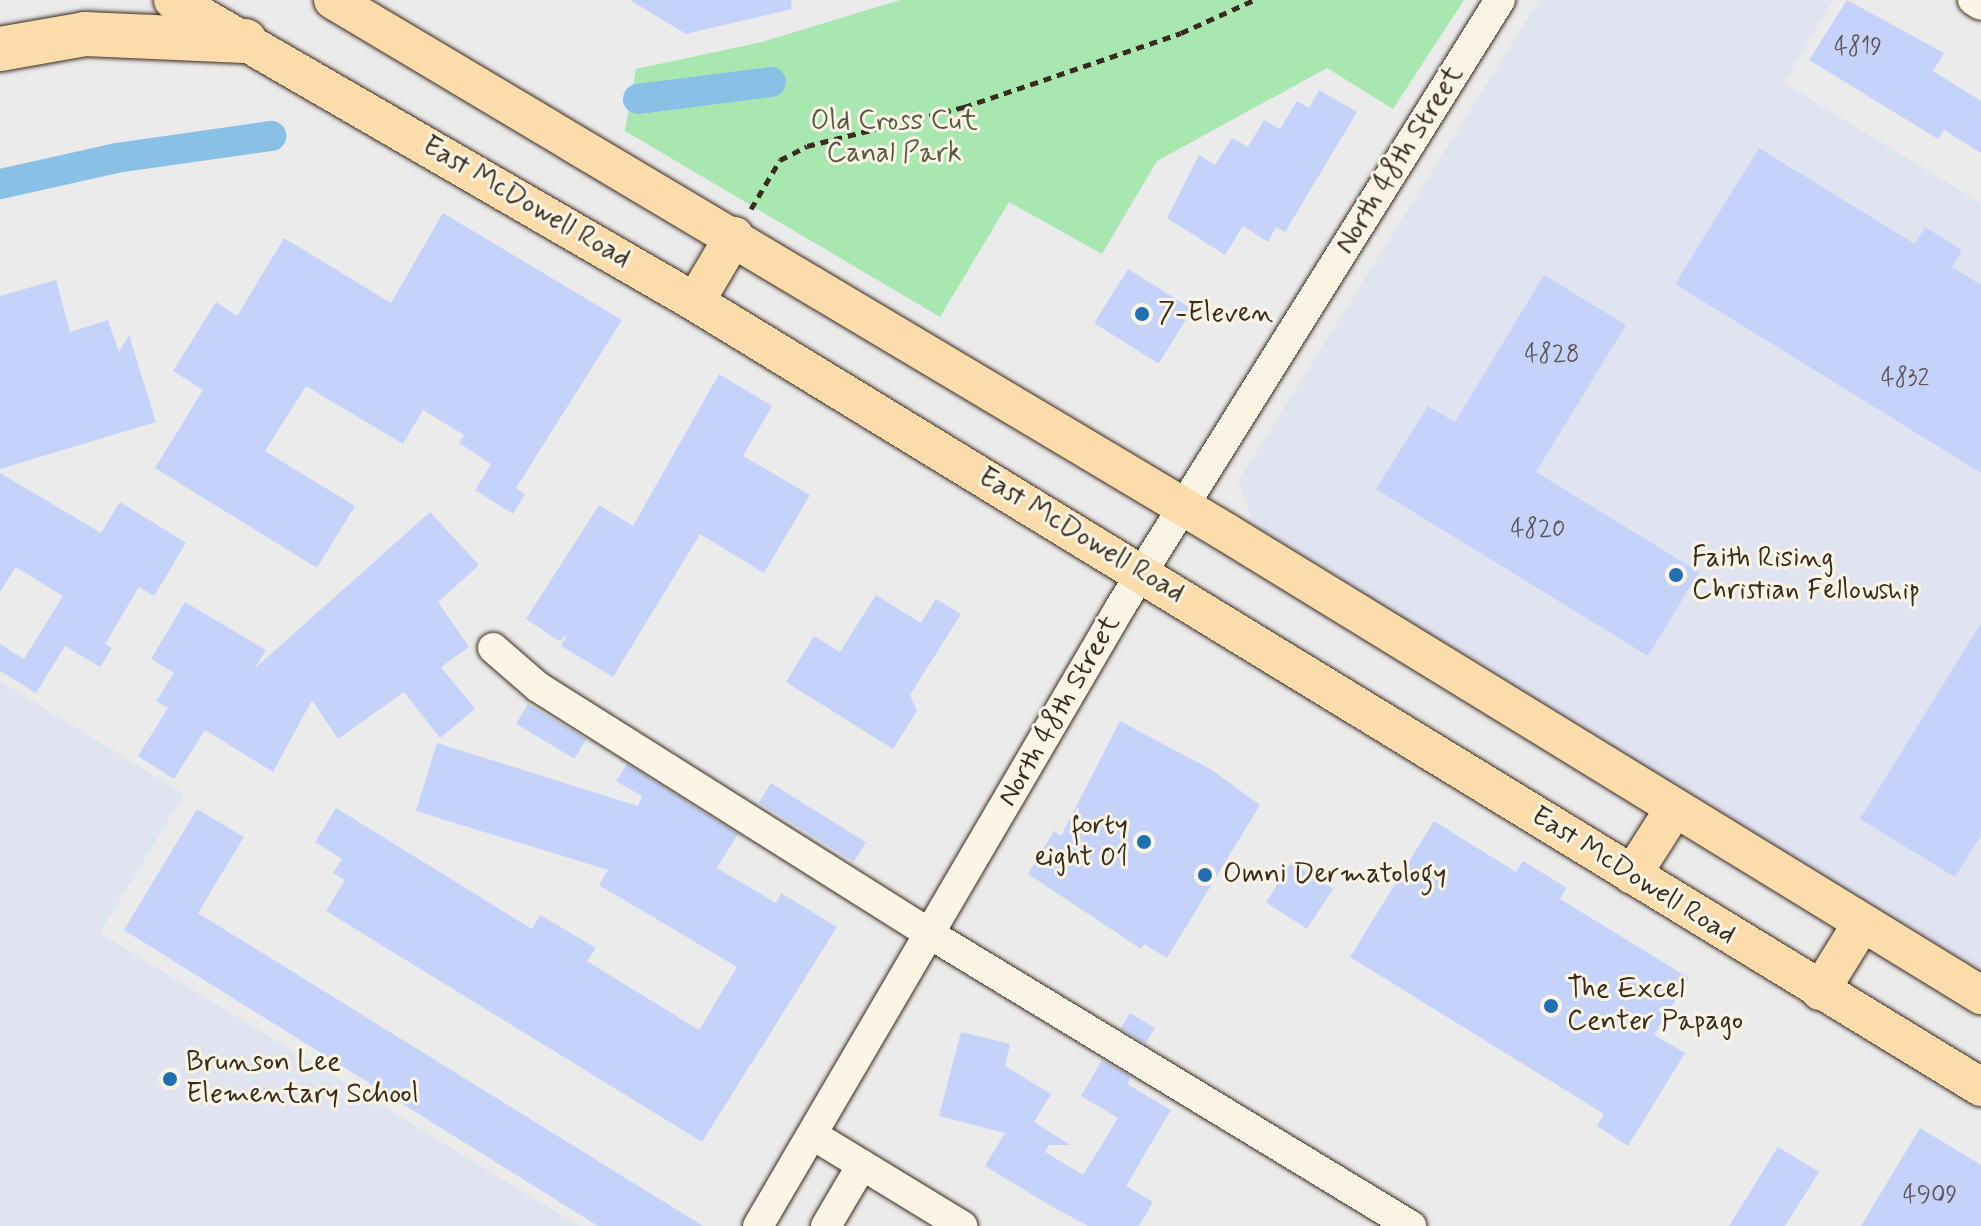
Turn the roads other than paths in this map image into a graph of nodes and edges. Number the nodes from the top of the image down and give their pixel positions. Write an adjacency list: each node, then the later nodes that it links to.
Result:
1 (173, 0): 6 (main road, East McDowell Road)
2 (333, 0): 8 (main road)
3 (1500, 0): 10 (street, North 48th Street)
4 (1973, 0): 5 (street)
5 (1981, 5)
6 (245, 41): 7 (highway); 9 (main road, East McDowell Road)
7 (0, 49)
8 (734, 236): 9 (main road); 10 (main road)
9 (695, 302): 11 (main road, East McDowell Road)
10 (1183, 506): 11 (street, North 48th Street); 13 (main road)
11 (1142, 573): 14 (main road, East McDowell Road); 16 (street, North 48th Street)
12 (493, 648): 16 (street)
13 (1674, 809): 14 (main road); 15 (main road)
14 (1632, 875): 17 (main road, East McDowell Road)
15 (1862, 923): 17 (main road); 18 (main road)
16 (930, 934): 20 (street, North 48th Street); 25 (street)
17 (1820, 991): 19 (main road, East McDowell Road)
18 (1981, 995)
19 (1981, 1087)
20 (813, 1135): 21 (street); 22 (street, North 48th Street)
21 (862, 1165): 23 (street); 24 (street)
22 (758, 1226)
23 (826, 1226)
24 (962, 1226)
25 (1411, 1226)

